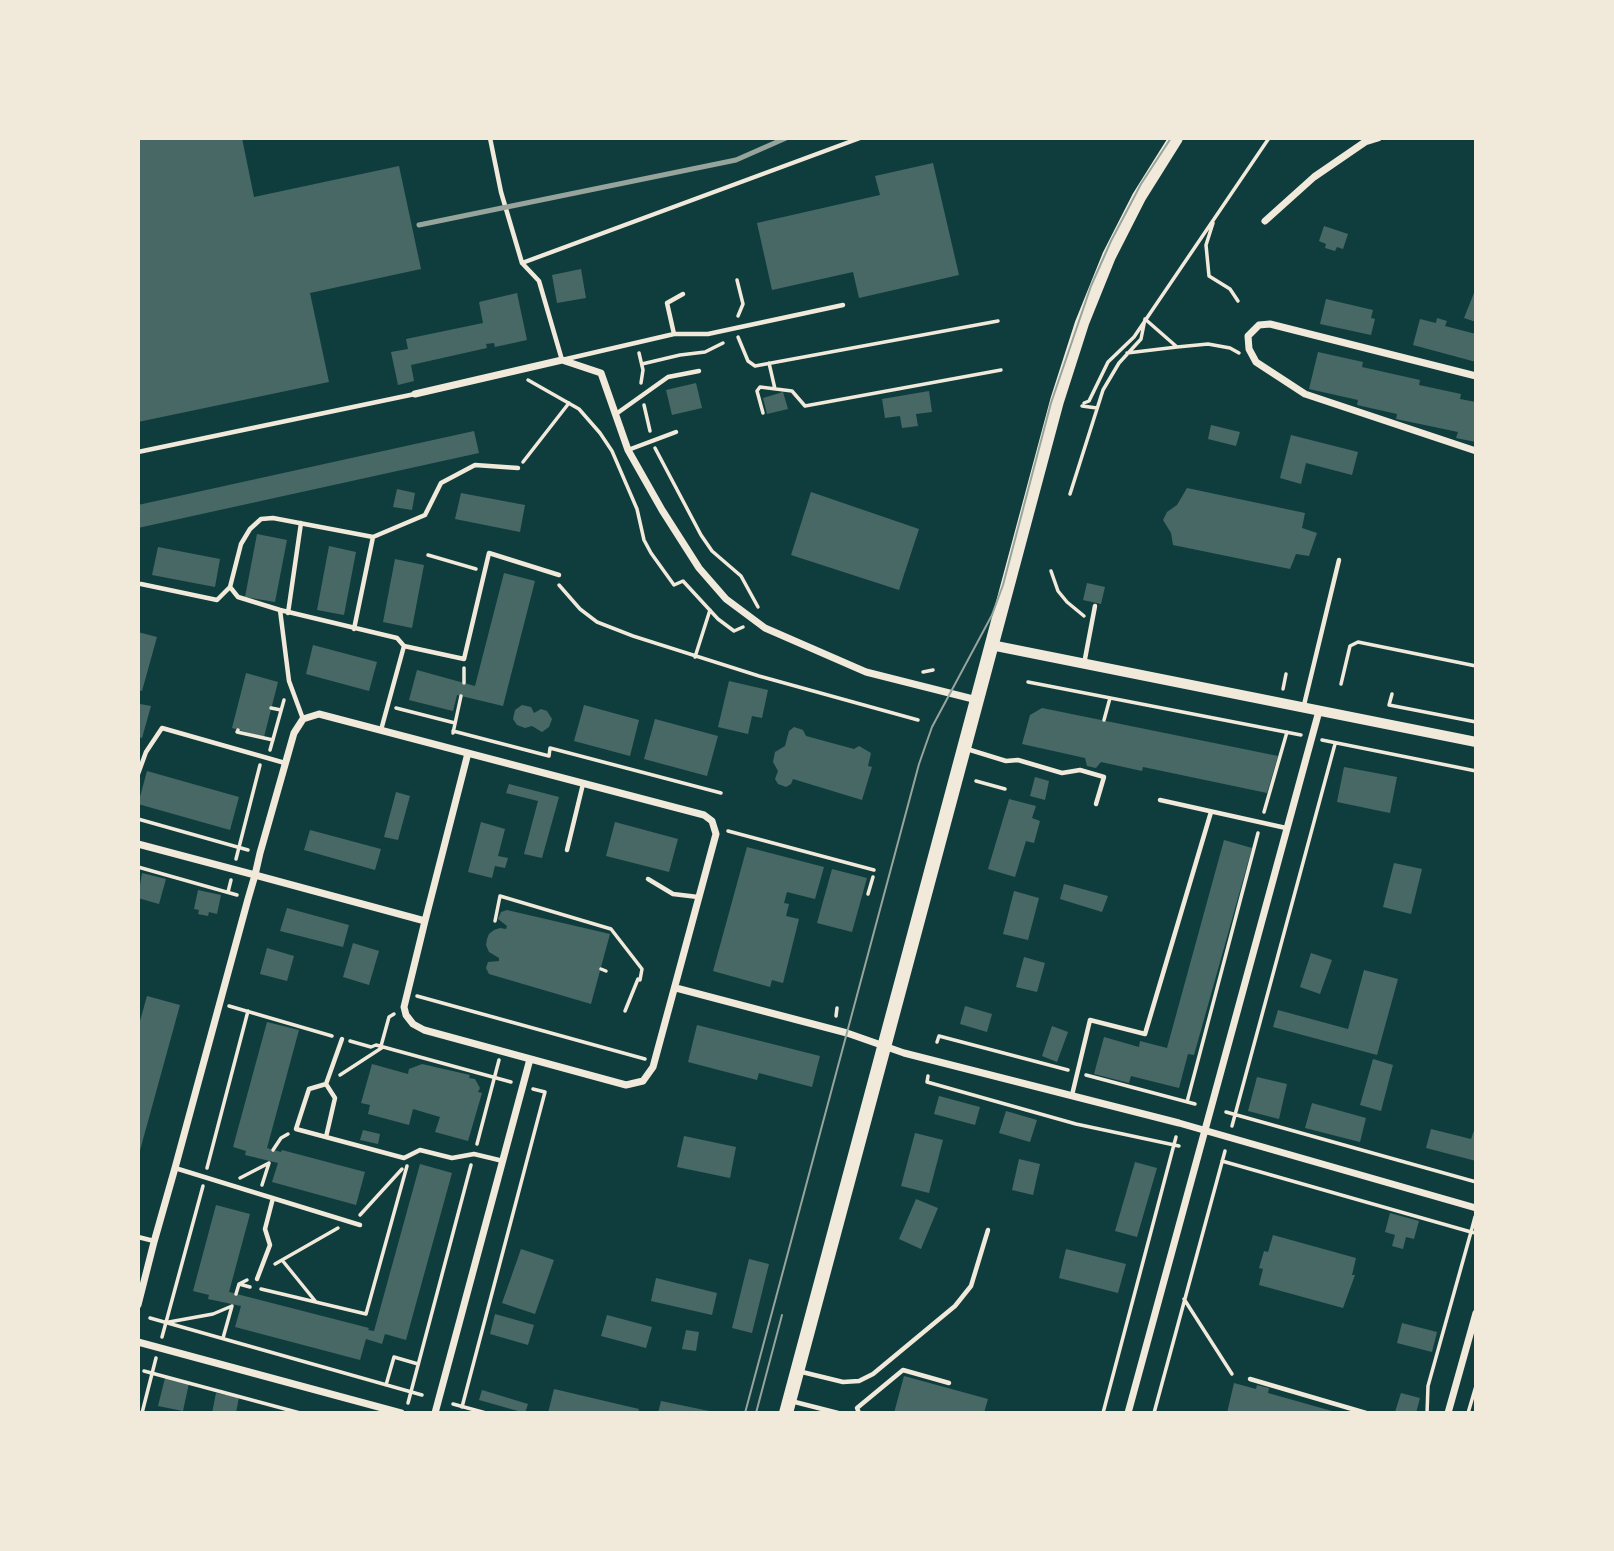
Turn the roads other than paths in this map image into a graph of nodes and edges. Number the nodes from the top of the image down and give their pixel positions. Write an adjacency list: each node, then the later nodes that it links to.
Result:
1 (490, 138): 6 (lane)
2 (860, 138): 6 (lane)
3 (1176, 138): 31 (main road)
4 (1378, 138): 5 (street)
5 (1265, 221)
6 (522, 263): 10 (lane)
7 (683, 294): 9 (lane)
8 (843, 305): 9 (lane)
9 (674, 334): 10 (lane)
10 (562, 360): 13 (street); 14 (street)
11 (699, 371): 14 (lane)
12 (1476, 376): 17 (street)
13 (415, 394): 18 (lane)
14 (616, 414): 16 (street)
15 (676, 432): 16 (lane)
16 (628, 450): 33 (street)
17 (1476, 451)
18 (138, 452)
19 (518, 468): 21 (lane)
20 (301, 523): 21 (lane); 25 (lane); 28 (lane)
21 (373, 537): 29 (lane)
22 (1339, 560): 34 (lane)
23 (559, 575): 30 (lane)
24 (141, 584): 25 (lane)
25 (230, 587): 27 (lane)
26 (1094, 606): 32 (lane)
27 (279, 610): 28 (lane); 36 (lane)
28 (288, 612): 29 (lane)
29 (355, 629): 30 (lane)
30 (404, 646): 37 (lane)
31 (991, 646): 32 (street); 33 (main road)
32 (1083, 664): 34 (street)
33 (977, 700): 39 (main road)
34 (1304, 708): 35 (street)
35 (1319, 711): 38 (street); 47 (street)
36 (303, 719): 37 (street); 41 (street)
37 (381, 730): 40 (street)
38 (1476, 742)
39 (964, 748): 45 (lane); 56 (main road)
40 (468, 753): 43 (street); 53 (street)
41 (285, 763): 42 (lane); 50 (street)
42 (138, 774)
43 (583, 784): 49 (lane); 52 (street)
44 (1160, 800): 46 (lane)
45 (1097, 804)
46 (1211, 812): 47 (lane); 59 (lane)
47 (1286, 828): 60 (street)
48 (138, 844): 50 (street)
49 (566, 850)
50 (255, 875): 53 (street); 63 (street)
51 (648, 879): 52 (lane)
52 (699, 897): 54 (street)
53 (425, 921): 57 (street)
54 (676, 988): 56 (street); 57 (street)
55 (341, 1039): 58 (lane)
56 (884, 1045): 59 (street); 74 (main road)
57 (530, 1059): 62 (street)
58 (326, 1084): 61 (lane); 61 (lane)
59 (1072, 1096): 60 (street)
60 (1204, 1130): 65 (street); 82 (street)
61 (326, 1137): 62 (lane)
62 (503, 1161): 79 (street)
63 (175, 1168): 64 (lane); 69 (street)
64 (273, 1198): 66 (lane); 70 (lane)
65 (1476, 1208)
66 (360, 1226)
67 (988, 1230): 74 (lane)
68 (138, 1237): 69 (lane)
69 (155, 1242): 71 (street)
70 (257, 1279)
71 (138, 1305)
72 (1476, 1313): 84 (street)
73 (138, 1342): 78 (street)
74 (797, 1370): 77 (main road)
75 (1250, 1378): 83 (lane)
76 (949, 1382): 81 (lane)
77 (788, 1407): 80 (lane)
78 (401, 1413)
79 (435, 1413)
80 (838, 1413)
81 (859, 1413)
82 (1128, 1413)
83 (1366, 1413)
84 (1448, 1413)

